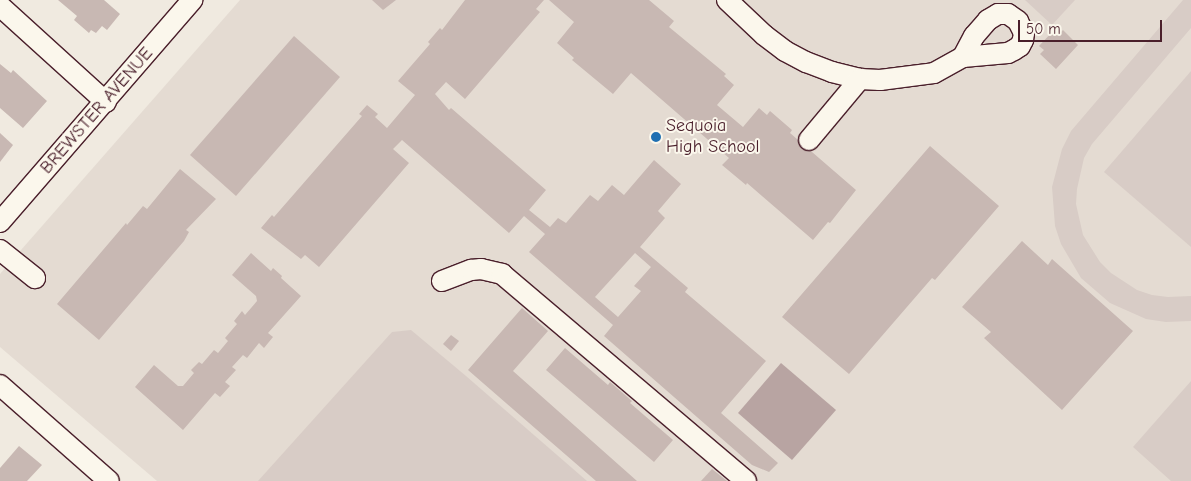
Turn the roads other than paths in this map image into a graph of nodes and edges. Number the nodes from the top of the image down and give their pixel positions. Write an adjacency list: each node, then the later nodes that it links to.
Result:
1 (192, 0): 6 (street, BREWSTER AVENUE)
2 (727, 0): 5 (street)
3 (0, 6): 6 (street)
4 (963, 57): 5 (street)
5 (860, 79): 7 (street)
6 (106, 102): 8 (street, BREWSTER AVENUE)
7 (809, 140)
8 (0, 222)
9 (0, 250): 10 (street)
10 (35, 278)
11 (442, 281): 14 (street)
12 (0, 385): 13 (street)
13 (110, 481)
14 (746, 481)

